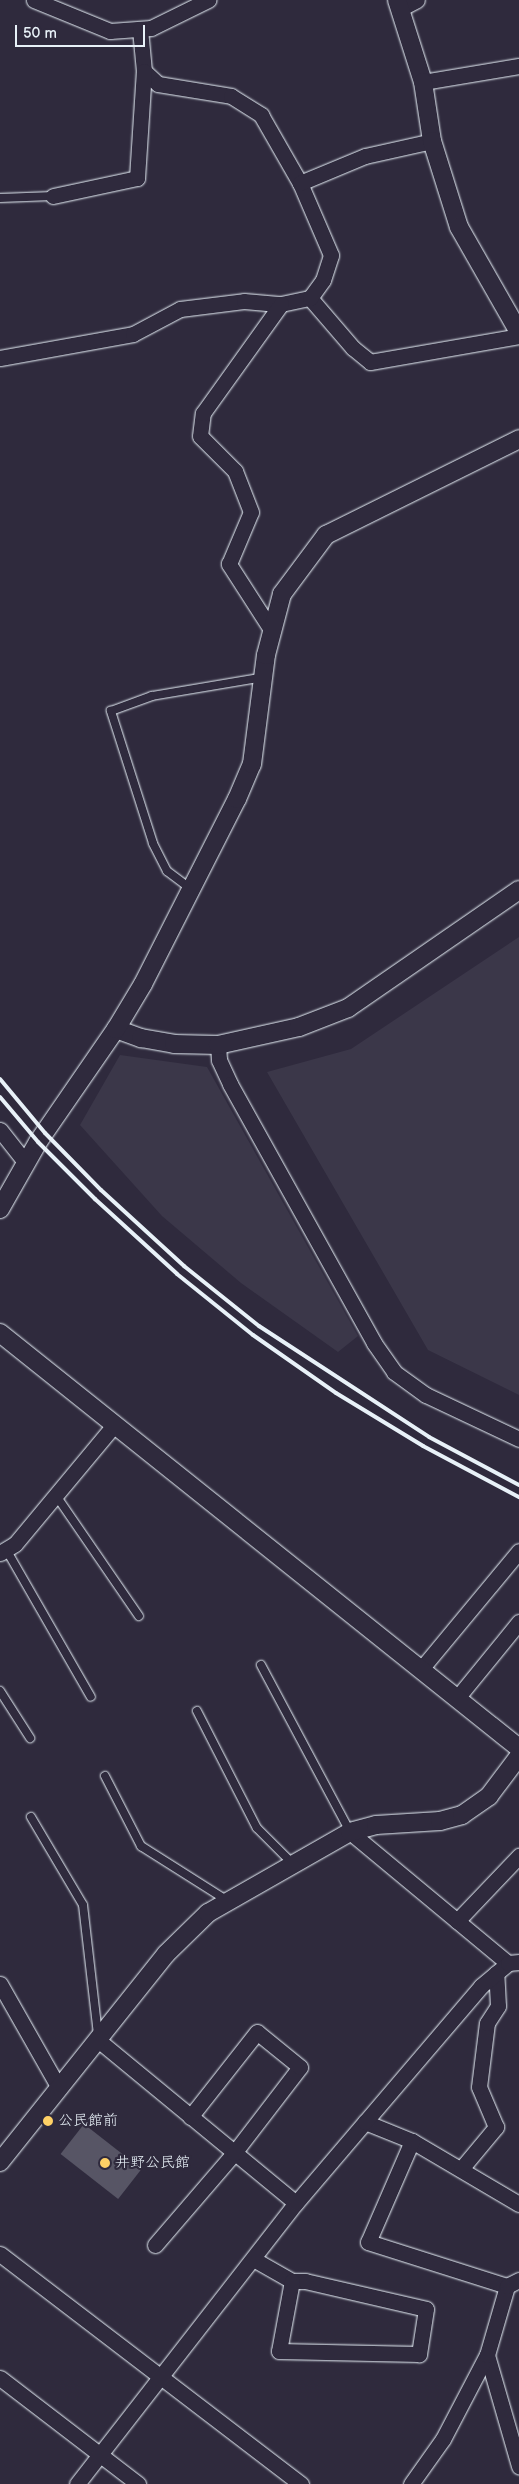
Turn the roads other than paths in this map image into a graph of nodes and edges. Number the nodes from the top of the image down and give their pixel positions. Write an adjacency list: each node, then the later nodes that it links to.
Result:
1 (34, 0): 5 (street)
2 (208, 0): 5 (street)
3 (417, 0): 4 (street)
4 (399, 4): 8 (street)
5 (140, 29): 7 (street)
6 (519, 66): 8 (street)
7 (144, 71): 10 (street); 11 (street)
8 (423, 82): 9 (street)
9 (432, 141): 10 (street); 15 (street)
10 (300, 183): 13 (street)
11 (53, 196): 12 (lane)
12 (0, 198)
13 (310, 298): 14 (street); 16 (street)
14 (281, 304): 17 (street); 19 (street)
15 (519, 332)
16 (519, 336)
17 (0, 358)
18 (519, 439): 19 (street)
19 (272, 631): 20 (street)
20 (264, 677): 21 (street); 21 (lane)
21 (191, 889): 23 (street)
22 (519, 890): 24 (street)
23 (116, 1029): 24 (street); 26 (street)
24 (218, 1045): 30 (street)
25 (0, 1130): 26 (street)
26 (26, 1163): 27 (street)
27 (0, 1208)
28 (0, 1333): 29 (street)
29 (115, 1424): 31 (street); 37 (street)
30 (519, 1439)
31 (55, 1494): 33 (street); 34 (lane)
32 (519, 1551): 37 (street)
33 (4, 1552): 39 (lane)
34 (139, 1616)
35 (519, 1622): 40 (street)
36 (261, 1665): 47 (lane)
37 (420, 1669): 40 (street)
38 (0, 1691): 42 (lane)
39 (91, 1697)
40 (457, 1698): 43 (street)
41 (197, 1711): 49 (lane)
42 (30, 1738)
43 (519, 1748)
44 (519, 1756): 47 (street)
45 (104, 1776): 50 (lane)
46 (31, 1817): 54 (lane)
47 (350, 1832): 49 (street); 51 (street)
48 (519, 1856): 51 (street)
49 (292, 1863): 50 (street)
50 (228, 1901): 54 (street)
51 (457, 1922): 52 (street)
52 (508, 1966): 57 (street); 61 (street)
53 (0, 1984): 55 (street)
54 (98, 2040): 55 (street); 56 (street)
55 (59, 2088): 60 (street)
56 (190, 2117): 59 (street); 59 (street)
57 (365, 2122): 58 (street); 62 (street)
58 (412, 2141): 61 (street); 68 (street)
59 (234, 2153): 62 (street); 64 (street)
60 (1, 2157)
61 (461, 2169): 63 (street)
62 (296, 2203): 66 (street)
63 (519, 2204)
64 (155, 2245)
65 (0, 2254): 70 (street)
66 (255, 2260): 67 (street); 70 (street)
67 (292, 2281): 67 (street)
68 (513, 2283): 69 (street)
69 (487, 2355): 73 (street); 77 (street)
70 (162, 2377): 72 (street); 76 (street)
71 (0, 2378): 72 (street)
72 (100, 2455): 74 (street); 75 (street)
73 (519, 2466)
74 (77, 2484)
75 (138, 2484)
76 (301, 2484)
77 (411, 2484)

